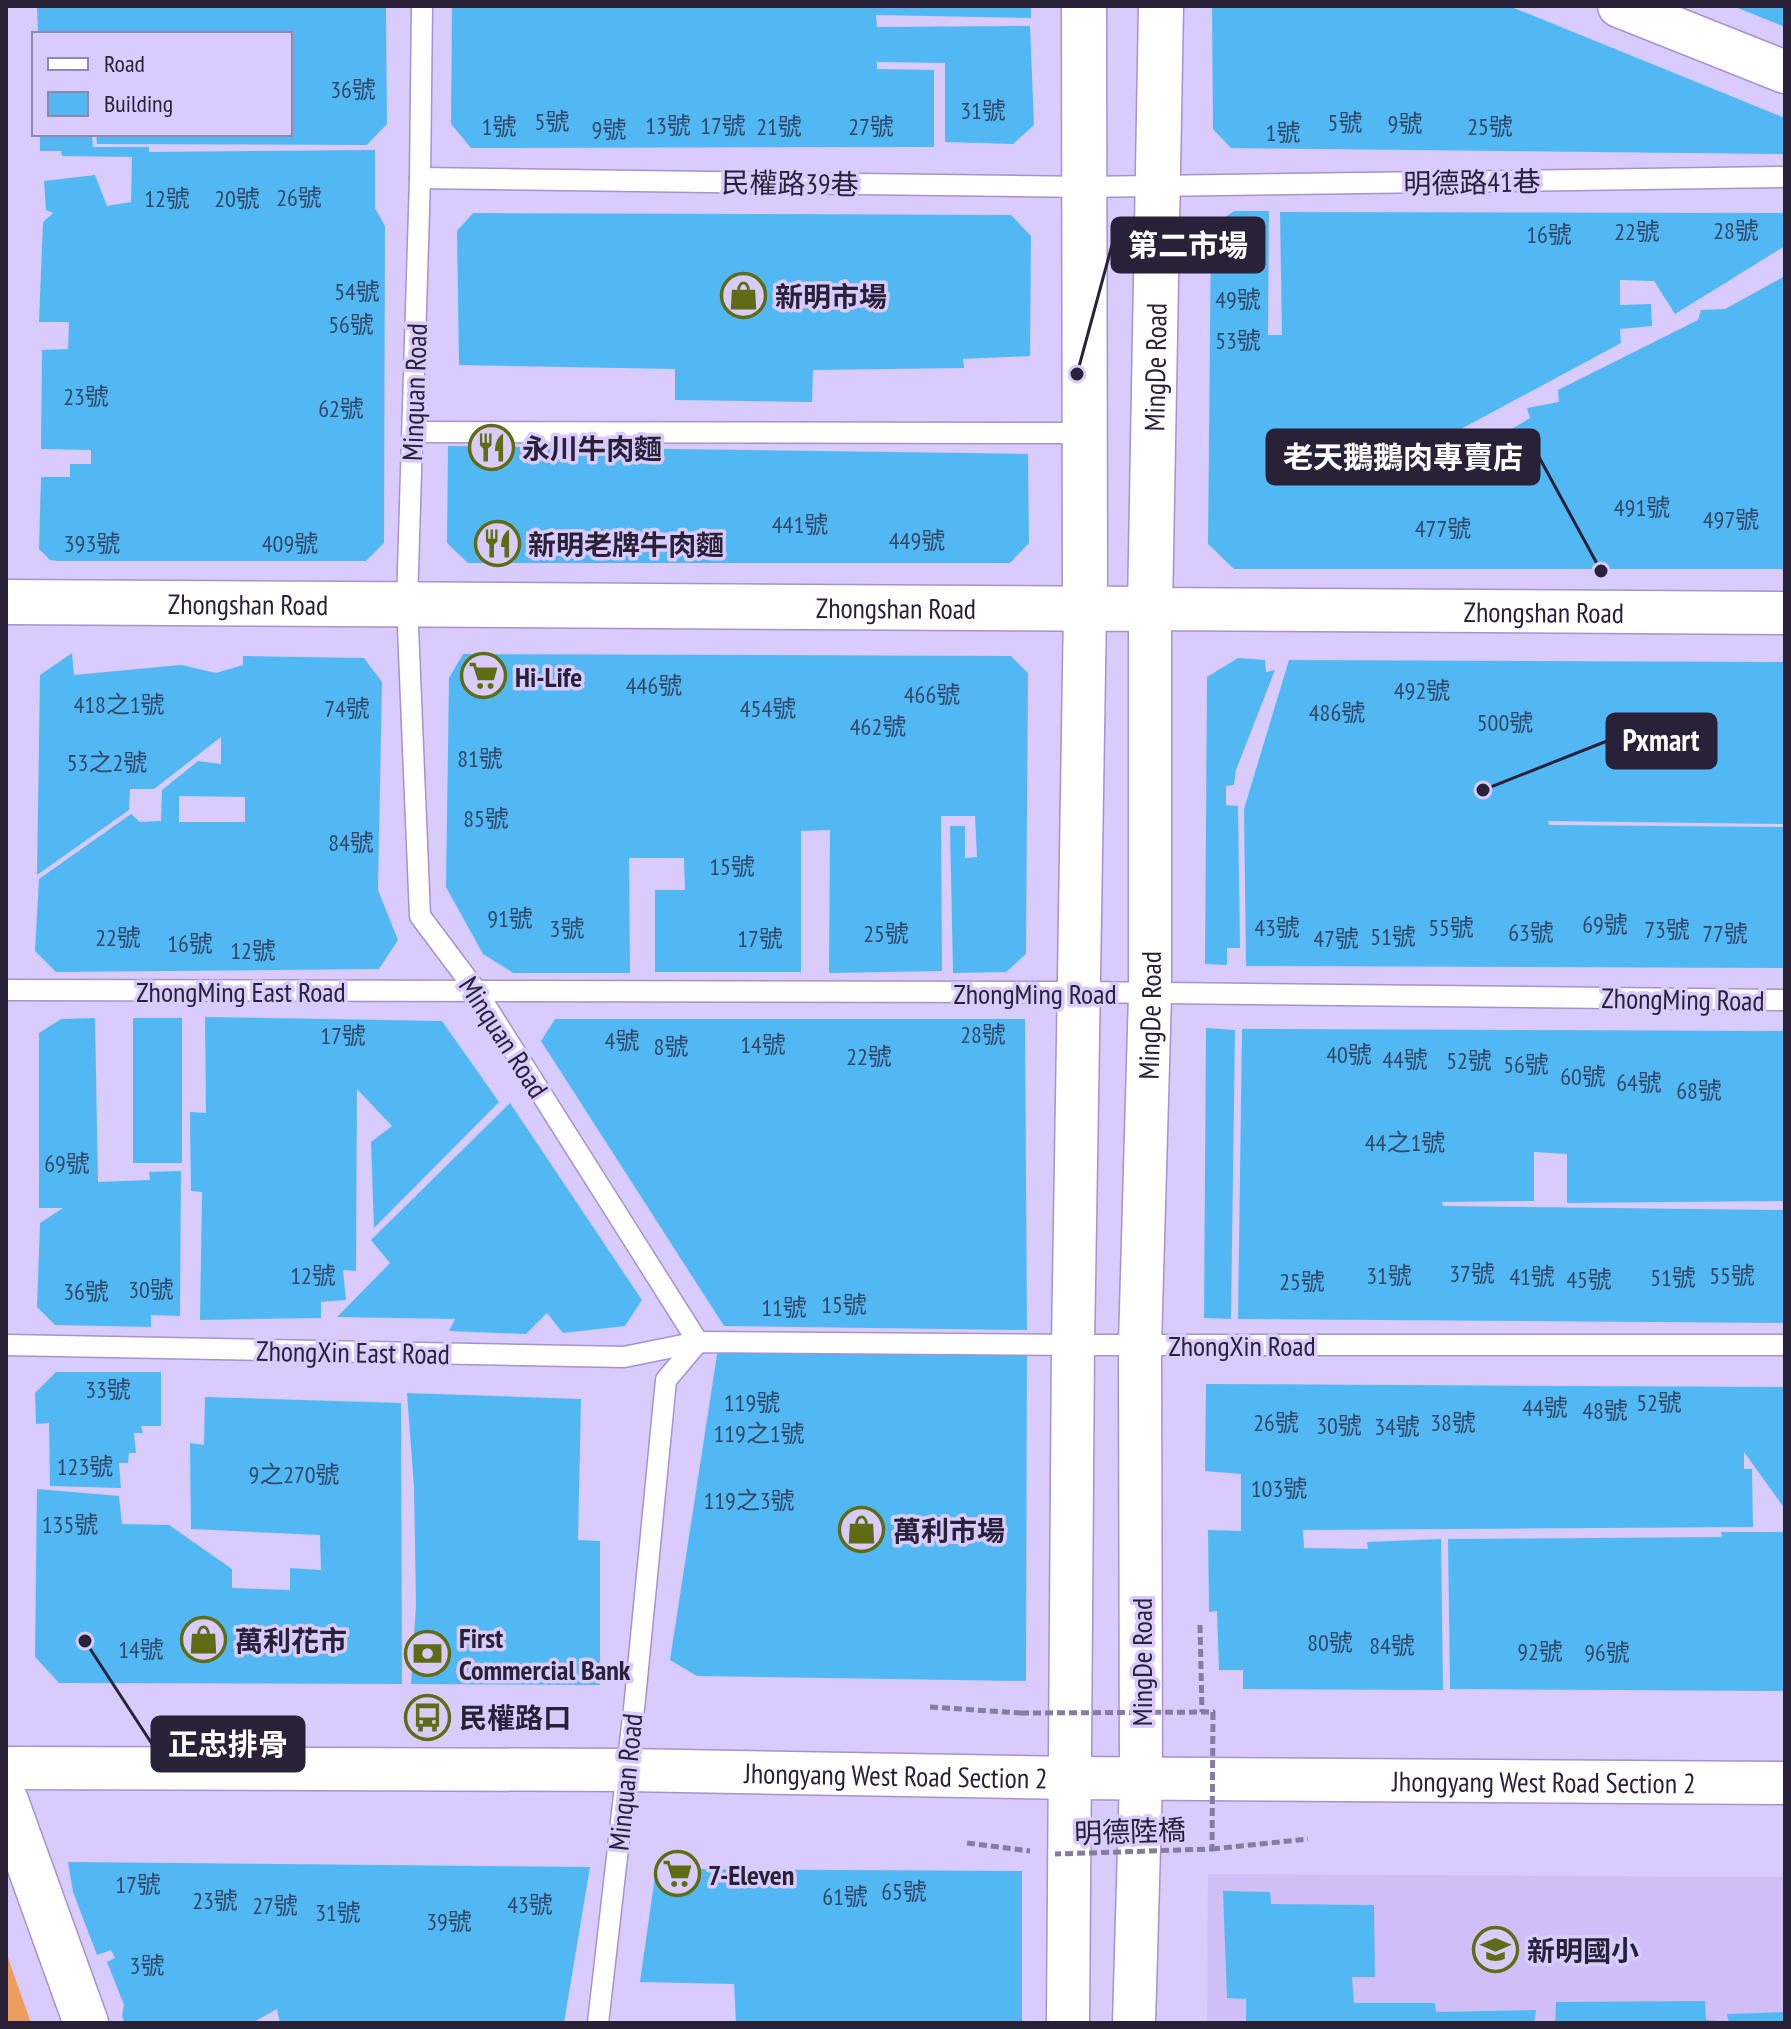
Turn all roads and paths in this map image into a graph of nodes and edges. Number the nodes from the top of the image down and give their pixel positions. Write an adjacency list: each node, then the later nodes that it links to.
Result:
1 (422, 6): 7 (lane, Minquan Road)
2 (1084, 6): 9 (main road)
3 (1161, 6): 8 (main road, MingDe Road)
4 (1619, 6): 5 (street)
5 (1785, 72)
6 (1785, 177): 8 (lane, 明德路41巷)
7 (420, 178): 9 (lane, 民權路39巷); 10 (lane, Minquan Road)
8 (1159, 186): 9 (lane, 民權路39巷); 15 (main road, MingDe Road)
9 (1084, 187): 11 (main road)
10 (413, 432): 11 (lane); 13 (lane, Minquan Road)
11 (1085, 433): 14 (main road)
12 (6, 602): 13 (main road, Zhongshan Road)
13 (407, 603): 14 (main road, Zhongshan Road); 18 (lane, Minquan Road)
14 (1085, 609): 15 (main road, Zhongshan Road); 19 (street)
15 (1150, 609): 16 (street, Zhongshan Road); 20 (street, MingDe Road)
16 (1785, 613)
17 (6, 990): 18 (lane, ZhongMing East Road)
18 (477, 992): 19 (lane, ZhongMing Road); 22 (lane, Minquan Road)
19 (1078, 992): 20 (lane, ZhongMing Road); 24 (street)
20 (1150, 994): 21 (lane, ZhongMing Road); 25 (street, MingDe Road)
21 (1785, 1000)
22 (698, 1342): 23 (lane, ZhongXin East Road); 24 (lane, ZhongXin Road); 31 (lane, Minquan Road)
23 (6, 1345)
24 (1073, 1345): 25 (lane, ZhongXin Road); 32 (street)
25 (1140, 1345): 26 (lane, ZhongXin Road); 33 (street, MingDe Road)
26 (1785, 1345)
27 (1200, 1625): 29 (path)
28 (930, 1707): 29 (path, bridge)
29 (1202, 1712): 38 (path, 明德陸橋, bridge)
30 (6, 1768): 31 (street, Jhongyang West Road Section 2)
31 (626, 1770): 32 (street, Jhongyang West Road Section 2); 42 (lane, Minquan Road)
32 (1071, 1778): 33 (street, Jhongyang West Road Section 2); 43 (street)
33 (1141, 1778): 34 (street, Jhongyang West Road Section 2); 44 (street, MingDe Road)
34 (1785, 1783)
35 (6, 1801): 41 (main road)
36 (1308, 1839): 38 (path)
37 (967, 1843): 39 (path)
38 (1212, 1849): 40 (path, 明德陸橋, bridge)
39 (1033, 1851)
40 (1044, 1852)
41 (86, 2023)
42 (598, 2023)
43 (1068, 2023)
44 (1134, 2023)

